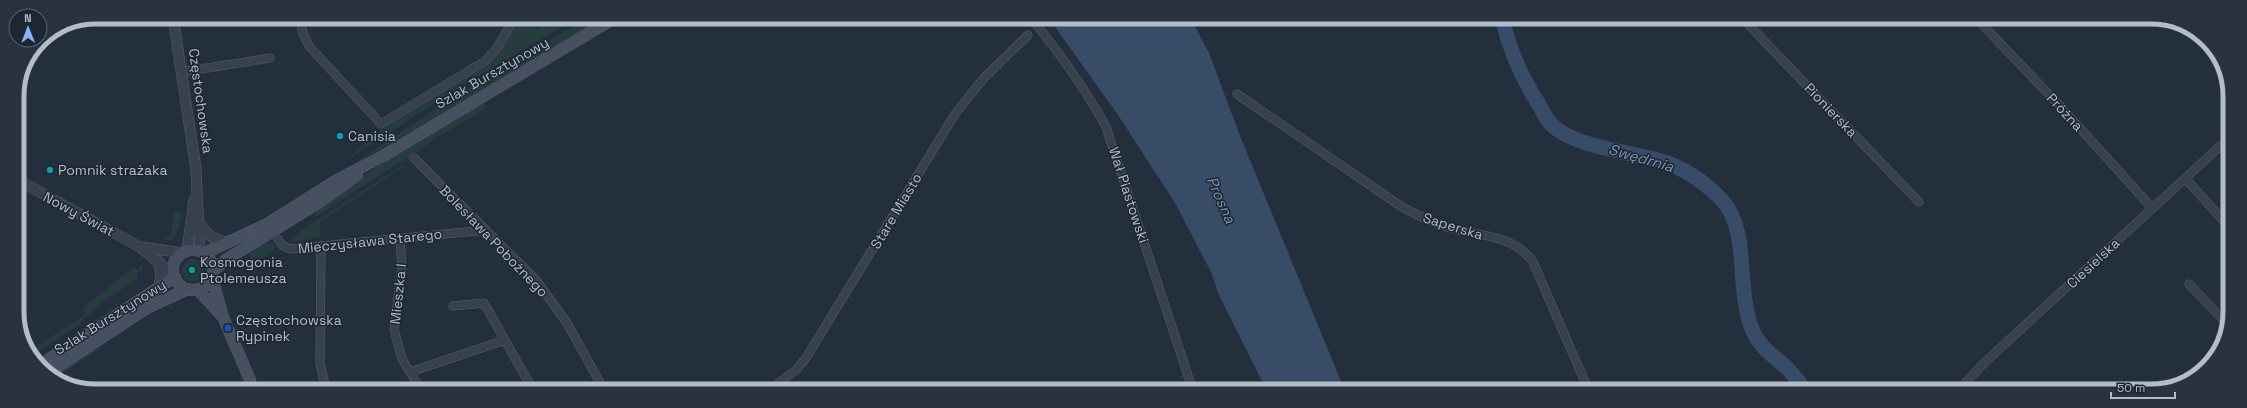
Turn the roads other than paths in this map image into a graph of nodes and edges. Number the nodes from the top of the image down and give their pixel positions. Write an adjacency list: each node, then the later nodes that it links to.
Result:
1 (174, 24): 10 (street, Częstochowska)
2 (302, 24): 3 (street)
3 (511, 24)
4 (604, 24): 21 (main road, Szlak Bursztynowy)
5 (1035, 24): 48 (street, Wał Piastowski)
6 (1748, 24): 17 (street, Pionierska)
7 (1982, 24): 18 (street, Próżna)
8 (1028, 34): 47 (street, Stare Miasto)
9 (270, 58): 10 (street)
10 (182, 72): 16 (street, Częstochowska)
11 (1237, 94): 49 (street, Saperska)
12 (2223, 144): 14 (street, Ciesielska)
13 (414, 158): 22 (street, Bolesława Pobożnego)
14 (2186, 179): 18 (street, Ciesielska); 19 (street)
15 (24, 183): 25 (street, Nowy Świat)
16 (197, 189): 20 (street, Częstochowska); 27 (street, Częstochowska)
17 (1920, 202)
18 (2152, 208): 50 (street, Ciesielska)
19 (2223, 220)
20 (199, 222): 24 (street); 28 (street, Częstochowska)
21 (270, 228): 24 (main road, Szlak Bursztynowy); 26 (street, Mieczysława Starego); 30 (main road, Szlak Bursztynowy)
22 (486, 230): 23 (street, Mieczysława Starego); 46 (street, Bolesława Pobożnego)
23 (400, 238): 26 (street, Mieczysława Starego); 41 (street, Mieszka I)
24 (227, 242): 28 (main road, Szlak Bursztynowy)
25 (140, 246): 27 (street, Nowy Świat); 29 (street, Nowy Świat)
26 (321, 247): 43 (street)
27 (184, 252): 28 (main road); 31 (main road)
28 (203, 252): 30 (main road)
29 (158, 261): 31 (street, Nowy Świat); 33 (street)
30 (212, 274): 34 (main road); 36 (main road)
31 (174, 276): 33 (main road, Szlak Bursztynowy); 34 (main road)
32 (2189, 284): 37 (street)
33 (159, 286): 39 (main road, Szlak Bursztynowy)
34 (193, 289): 36 (main road); 40 (main road, Szlak Bursztynowy)
35 (452, 306): 38 (street)
36 (223, 317): 42 (main road)
37 (2222, 319)
38 (505, 340): 41 (street); 45 (street)
39 (45, 362)
40 (53, 370)
41 (410, 372): 44 (street, Mieszka I)
42 (251, 384)
43 (325, 384)
44 (417, 384)
45 (530, 384)
46 (601, 384)
47 (776, 384)
48 (1191, 384)
49 (1586, 384)
50 (1964, 384)

